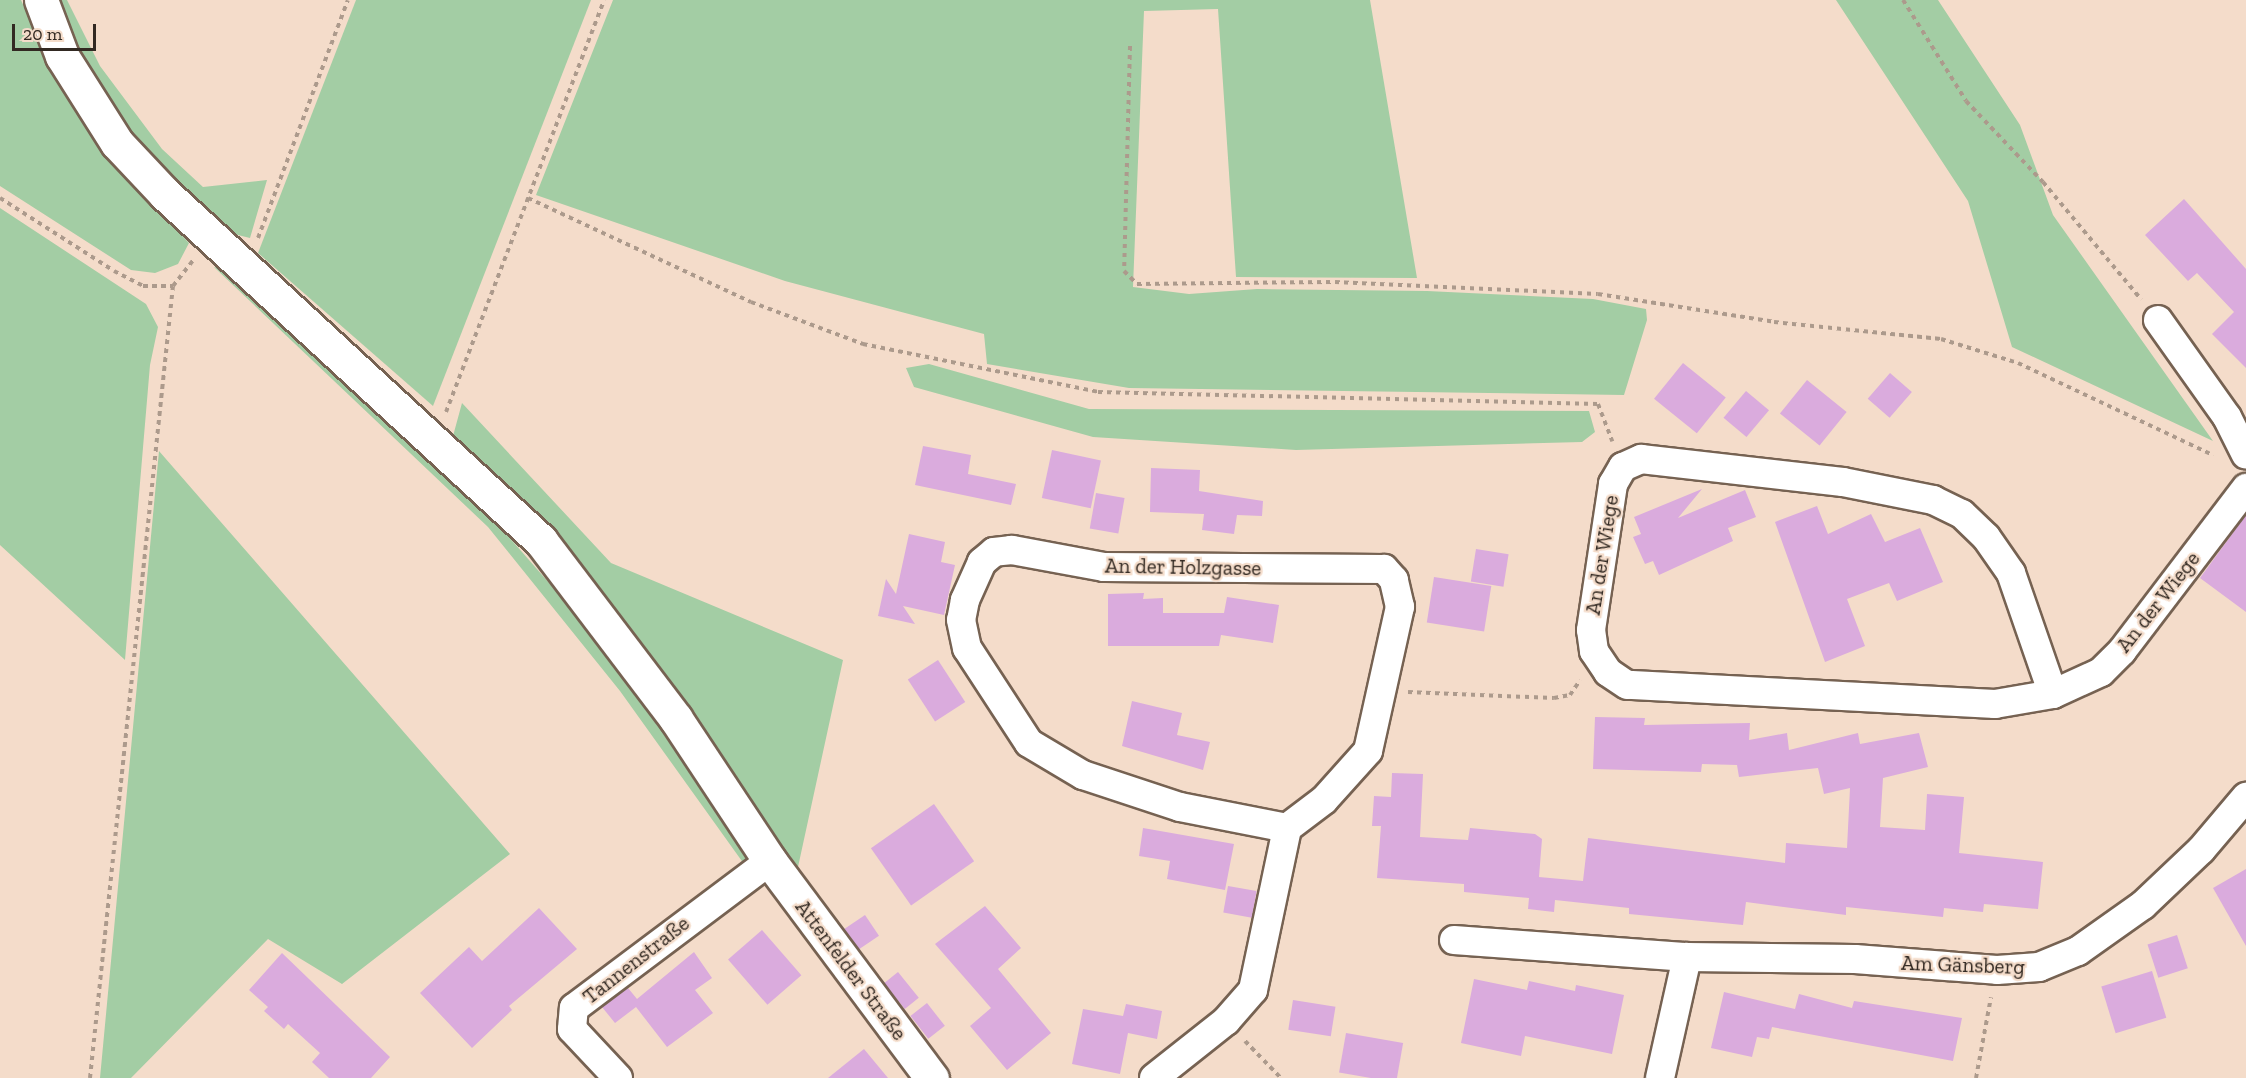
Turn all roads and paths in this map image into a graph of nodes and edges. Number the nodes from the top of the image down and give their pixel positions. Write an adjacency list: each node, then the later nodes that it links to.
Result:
1 (41, 0): 8 (street, Attenfelder Straße)
2 (348, 0): 9 (path)
3 (604, 0): 7 (path)
4 (1903, 0): 11 (path)
5 (1130, 46): 13 (path)
6 (0, 198): 10 (path)
7 (528, 198): 12 (path); 14 (path)
8 (210, 238): 9 (street, Attenfelder Straße); 10 (path)
9 (250, 268): 12 (street, Attenfelder Straße)
10 (173, 286): 26 (path)
11 (2158, 320): 13 (street)
12 (435, 441): 21 (street, Attenfelder Straße)
13 (2235, 458)
14 (1623, 467): 16 (street, An der Wiege); 18 (street, An der Wiege)
15 (2246, 488): 18 (street, An der Wiege)
16 (1594, 651): 17 (path); 18 (street, An der Wiege)
17 (1380, 692): 20 (street, An der Holzgasse); 20 (street, An der Holzgasse)
18 (2053, 694)
19 (2246, 797): 24 (street, Am Gänsberg)
20 (1287, 828): 25 (street)
21 (770, 861): 27 (street, Tannenstraße); 28 (street, Attenfelder Straße)
22 (1454, 940): 23 (street, Am Gänsberg)
23 (1687, 957): 24 (street, Am Gänsberg); 31 (street)
24 (1997, 970): 32 (path)
25 (1226, 1021): 29 (street); 30 (path)
26 (90, 1078)
27 (618, 1078)
28 (932, 1078)
29 (1154, 1078)
30 (1281, 1078)
31 (1660, 1078)
32 (1976, 1078)

